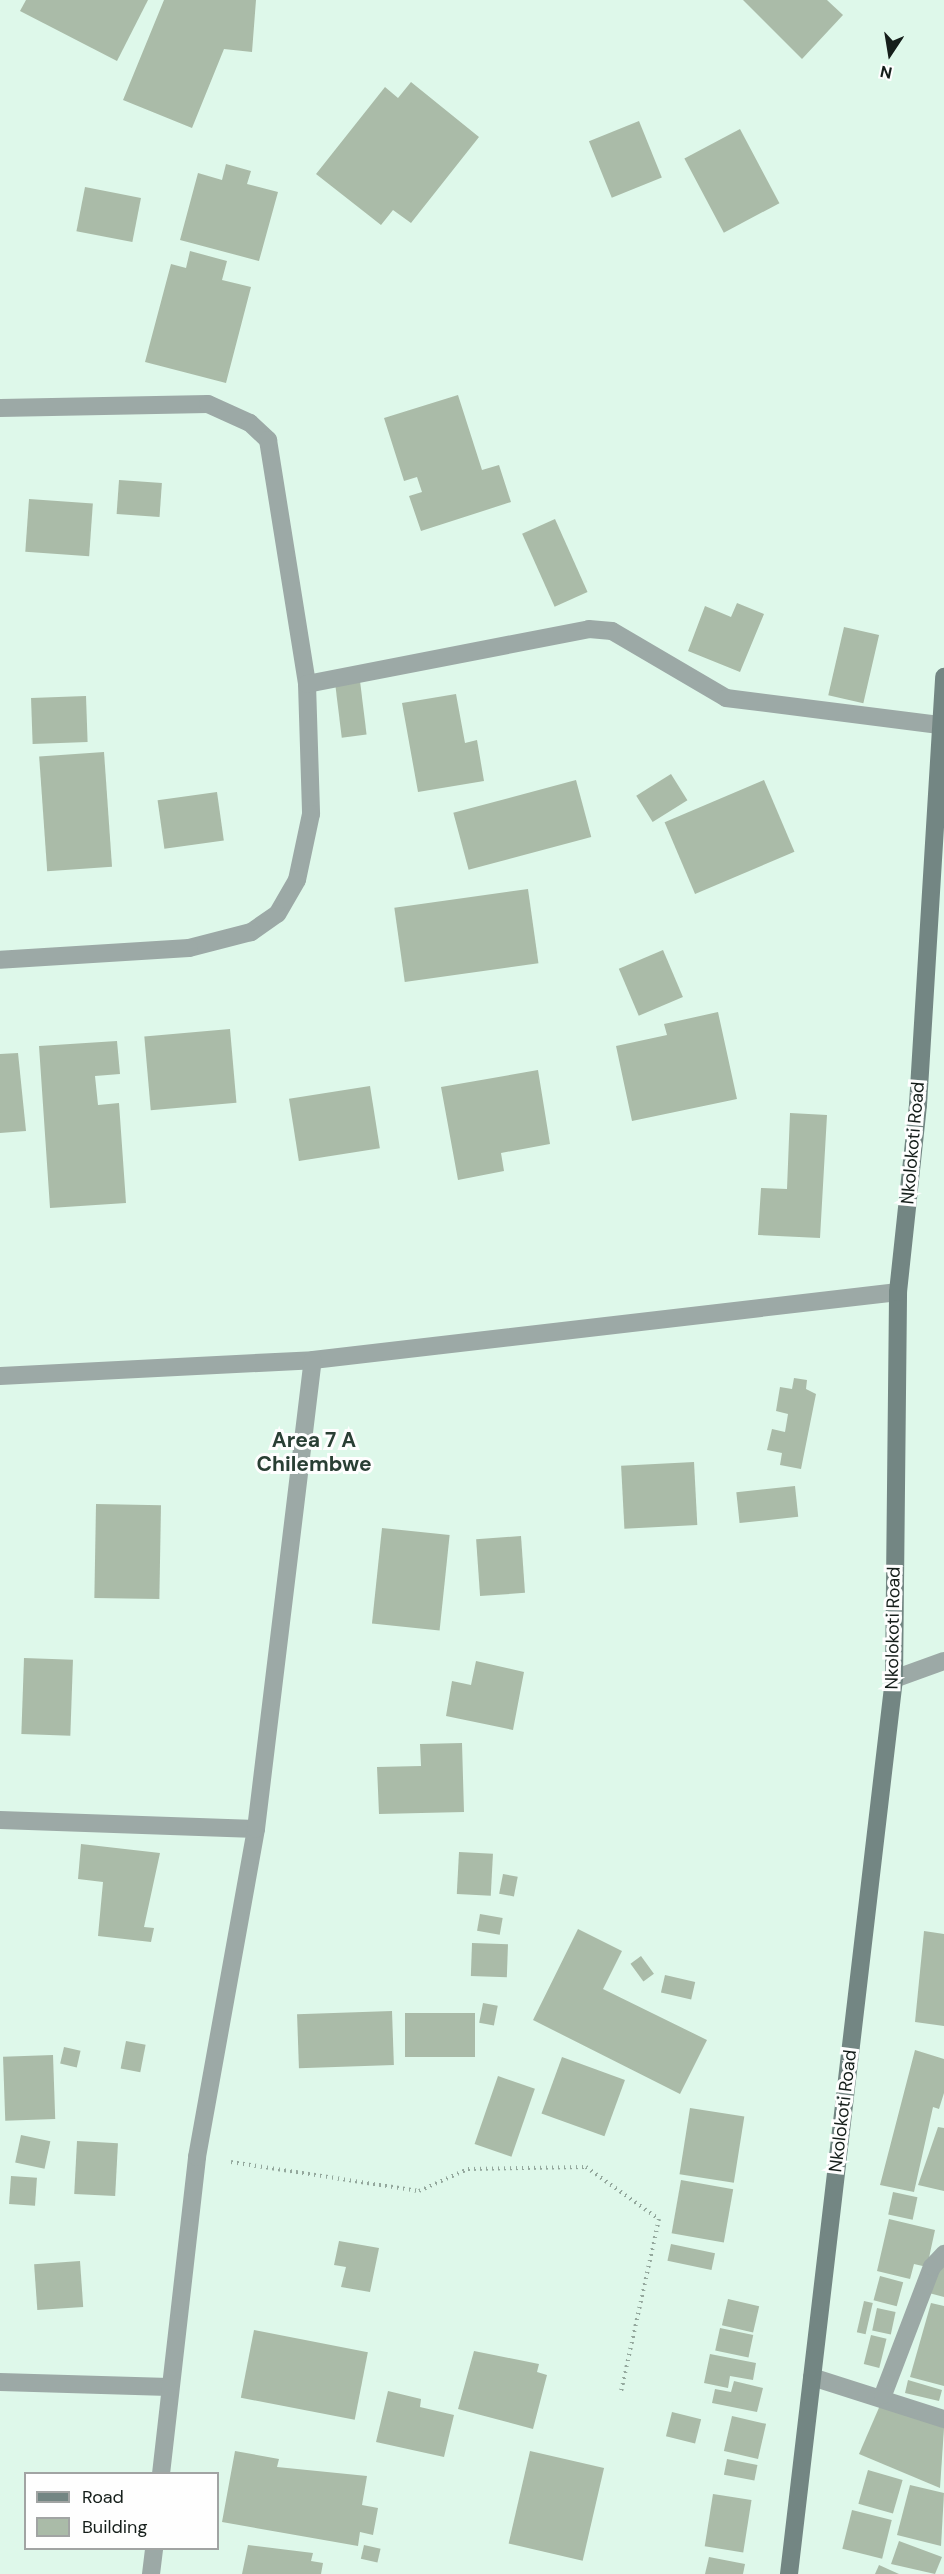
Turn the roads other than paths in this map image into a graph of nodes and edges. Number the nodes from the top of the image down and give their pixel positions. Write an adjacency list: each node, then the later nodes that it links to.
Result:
1 (0, 408): 3 (street)
2 (944, 677): 4 (main road, Nkolokoti Road)
3 (307, 684): 4 (street); 5 (street)
4 (939, 725): 6 (main road, Nkolokoti Road)
5 (0, 960)
6 (898, 1292): 7 (street); 10 (main road, Nkolokoti Road)
7 (312, 1360): 8 (street); 12 (street)
8 (0, 1376)
9 (944, 1661): 10 (street)
10 (894, 1679): 14 (main road, Nkolokoti Road)
11 (0, 1820): 12 (street)
12 (256, 1829): 16 (street)
13 (944, 2254): 17 (street)
14 (812, 2377): 17 (street); 22 (main road, Nkolokoti Road)
15 (0, 2382): 16 (street)
16 (169, 2388): 19 (street)
17 (883, 2396): 18 (street)
18 (944, 2419)
19 (161, 2472)
20 (154, 2550): 21 (street)
21 (151, 2574)
22 (789, 2574)

